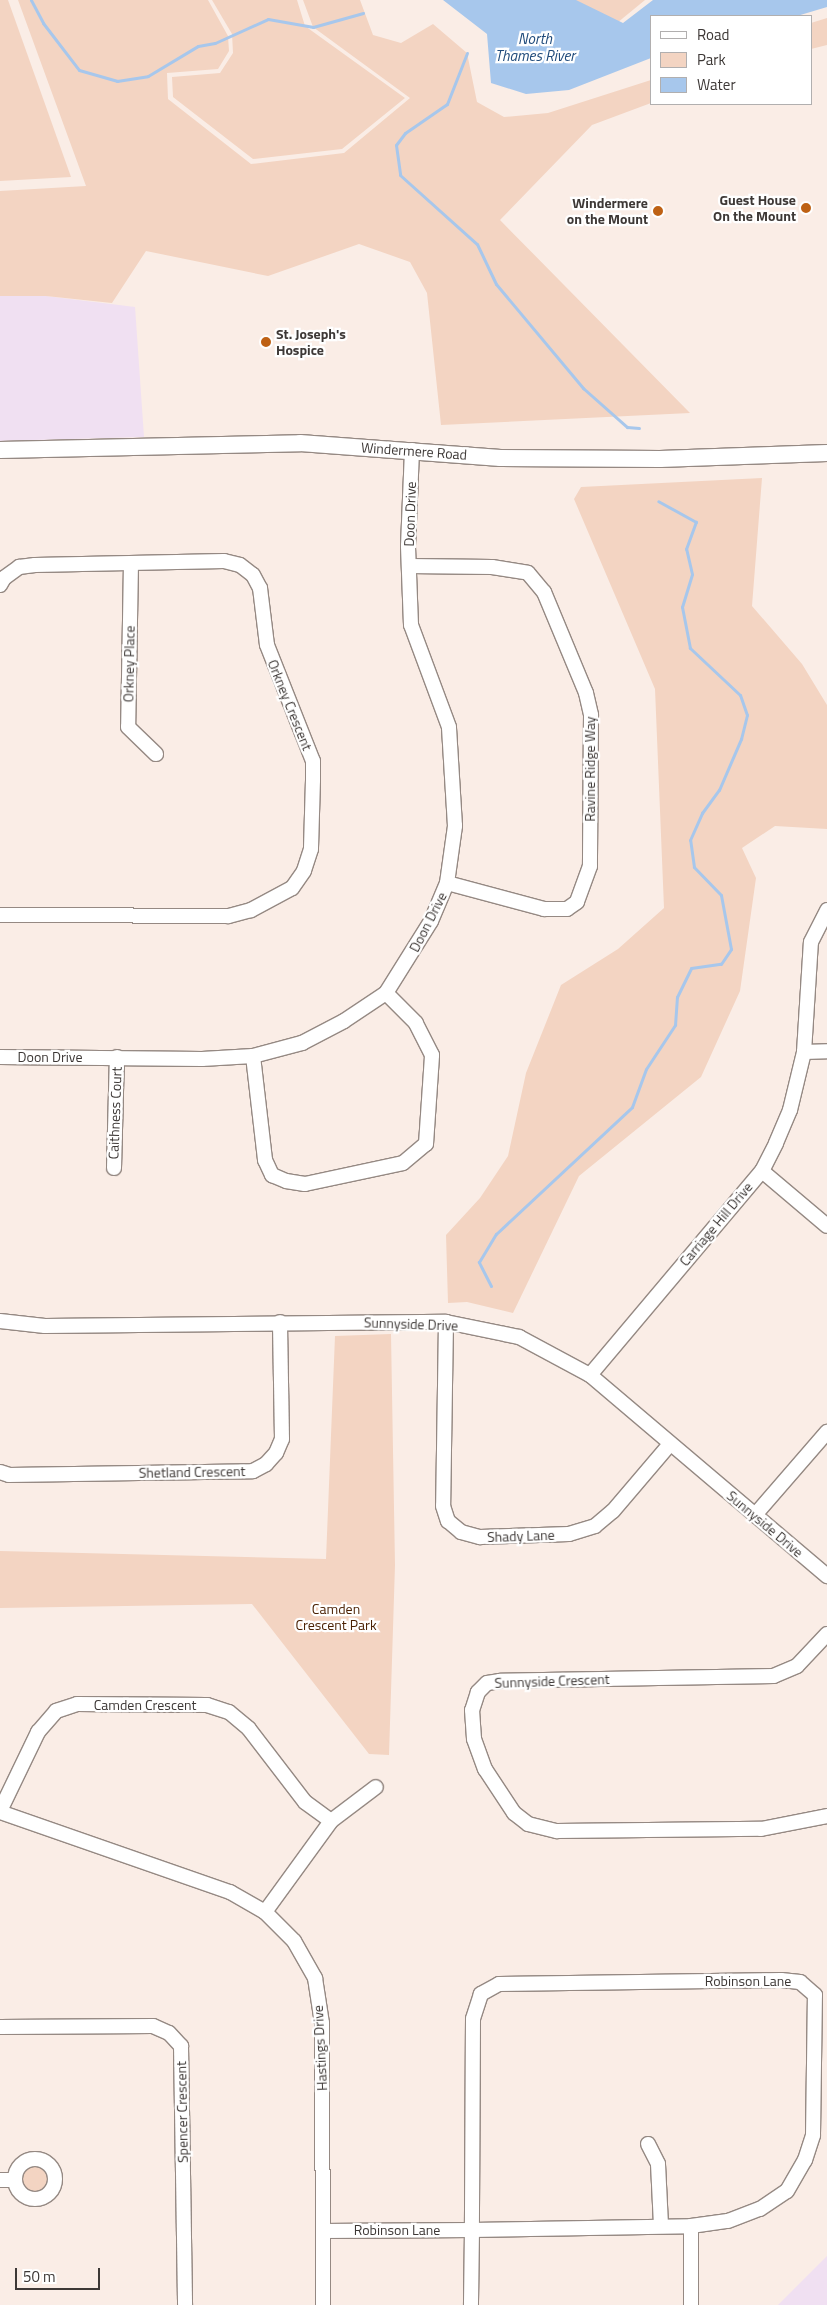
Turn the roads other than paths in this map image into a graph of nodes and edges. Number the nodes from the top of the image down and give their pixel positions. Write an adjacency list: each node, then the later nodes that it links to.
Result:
1 (0, 450): 2 (main road, Windermere Road)
2 (412, 450): 3 (main road, Windermere Road); 5 (street, Doon Drive)
3 (827, 454)
4 (131, 563): 6 (street, Orkney Crescent); 7 (street, Orkney Place); 10 (street, Orkney Crescent)
5 (409, 566): 8 (street, Doon Drive); 8 (street, Ravine Ridge Way)
6 (0, 585)
7 (156, 754)
8 (447, 883): 11 (street, Doon Drive)
9 (827, 910): 12 (street, Carriage Hill Drive)
10 (0, 915)
11 (386, 992): 14 (street, Doon Drive); 14 (street)
12 (804, 1052): 13 (street); 18 (street, Carriage Hill Drive)
13 (827, 1052)
14 (253, 1056): 16 (street, Doon Drive)
15 (0, 1057): 16 (street, Doon Drive)
16 (117, 1057): 17 (street, Caithness Court)
17 (114, 1168)
18 (762, 1171): 19 (street); 23 (street, Carriage Hill Drive)
19 (827, 1226)
20 (0, 1322): 21 (street, Sunnyside Drive)
21 (280, 1322): 22 (street, Sunnyside Drive); 26 (street, Shetland Crescent)
22 (446, 1322): 23 (street, Sunnyside Drive); 25 (street, Shady Lane)
23 (590, 1375): 25 (street, Sunnyside Drive)
24 (827, 1432): 27 (street)
25 (670, 1444): 27 (street, Sunnyside Drive)
26 (0, 1472)
27 (755, 1516): 28 (street, Sunnyside Drive)
28 (827, 1576)
29 (827, 1634): 32 (street, Sunnyside Crescent)
30 (376, 1787): 33 (street)
31 (0, 1812): 33 (street, Camden Crescent); 34 (street, Hastings Drive)
32 (827, 1816)
33 (331, 1821): 34 (street)
34 (265, 1912): 42 (street, Hastings Drive)
35 (0, 2028): 43 (street, Spencer Crescent)
36 (648, 2144): 39 (street)
37 (0, 2180): 38 (street)
38 (15, 2180)
39 (661, 2226): 40 (street, Robinson Lane); 41 (street, Robinson Lane)
40 (691, 2226): 41 (street, Robinson Lane); 46 (street)
41 (472, 2230): 42 (street, Robinson Lane); 45 (street)
42 (323, 2231): 44 (street, Hastings Drive)
43 (185, 2305)
44 (323, 2305)
45 (471, 2305)
46 (691, 2305)

